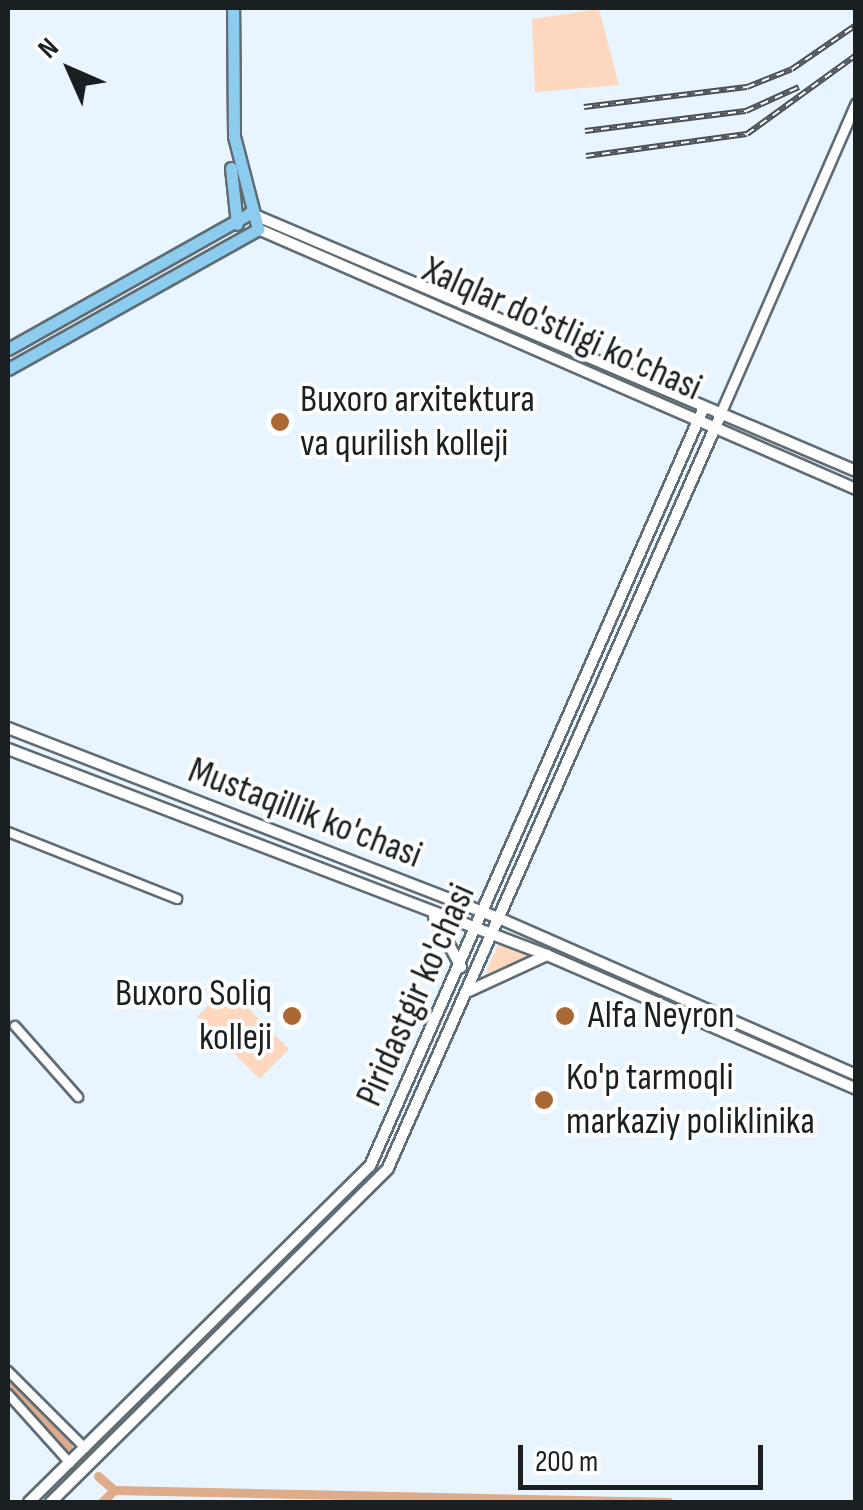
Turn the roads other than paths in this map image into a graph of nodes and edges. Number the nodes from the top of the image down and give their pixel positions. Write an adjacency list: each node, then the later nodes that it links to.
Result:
1 (230, 8): 3 (main road); 4 (main road)
2 (856, 103): 10 (street)
3 (250, 212): 4 (main road); 5 (main road); 9 (main road, Xalqlar do'stligi ko'chasi)
4 (236, 222): 6 (main road); 7 (main road)
5 (258, 229): 6 (main road); 11 (main road, Xalqlar do'stligi ko'chasi)
6 (244, 236): 8 (main road)
7 (8, 349)
8 (8, 368)
9 (704, 407): 10 (main road, Xalqlar do'stligi ko'chasi); 11 (main road, Piridastgir ko'chasi)
10 (720, 414): 12 (main road, Piridastgir ko'chasi); 13 (main road, Xalqlar do'stligi ko'chasi)
11 (699, 422): 12 (main road, Xalqlar do'stligi ko'chasi); 15 (main road, Piridastgir ko'chasi)
12 (715, 428): 14 (main road, Xalqlar do'stligi ko'chasi); 16 (main road, Piridastgir ko'chasi)
13 (856, 471)
14 (856, 489)
15 (588, 679): 16 (main road); 24 (main road, Piridastgir ko'chasi)
16 (602, 684): 25 (main road, Piridastgir ko'chasi)
17 (8, 728): 19 (main road, Mustaqillik ko'chasi)
18 (8, 749): 20 (main road, Mustaqillik ko'chasi)
19 (179, 798): 20 (main road); 24 (main road, Mustaqillik ko'chasi)
20 (172, 815): 23 (main road, Mustaqillik ko'chasi)
21 (8, 832): 22 (street)
22 (177, 900)
23 (425, 911): 26 (main road, Mustaqillik ko'chasi); 29 (main road)
24 (486, 913): 25 (main road, Mustaqillik ko'chasi); 26 (main road, Piridastgir ko'chasi)
25 (501, 919): 27 (main road, Piridastgir ko'chasi); 30 (main road, Mustaqillik ko'chasi)
26 (478, 929): 27 (main road, Mustaqillik ko'chasi); 29 (main road, Piridastgir ko'chasi)
27 (493, 934): 28 (main road, Mustaqillik ko'chasi); 31 (main road, Piridastgir ko'chasi)
28 (548, 954): 30 (main road, Mustaqillik ko'chasi); 31 (main road)
29 (461, 968): 37 (main road, Piridastgir ko'chasi)
30 (645, 990): 33 (main road, Mustaqillik ko'chasi)
31 (468, 992): 38 (main road, Piridastgir ko'chasi)
32 (15, 1026): 36 (street)
33 (815, 1064): 34 (main road, Mustaqillik ko'chasi); 35 (main road, Mustaqillik ko'chasi)
34 (856, 1075)
35 (856, 1089)
36 (78, 1098)
37 (333, 1208): 38 (main road); 41 (main road, Piridastgir ko'chasi)
38 (345, 1219): 42 (main road, Piridastgir ko'chasi)
39 (8, 1371): 41 (street)
40 (8, 1394): 43 (street)
41 (85, 1448): 42 (main road); 43 (main road, Piridastgir ko'chasi)
42 (96, 1459): 45 (main road, Piridastgir ko'chasi)
43 (70, 1463): 44 (main road, Piridastgir ko'chasi)
44 (30, 1502)
45 (51, 1502)

